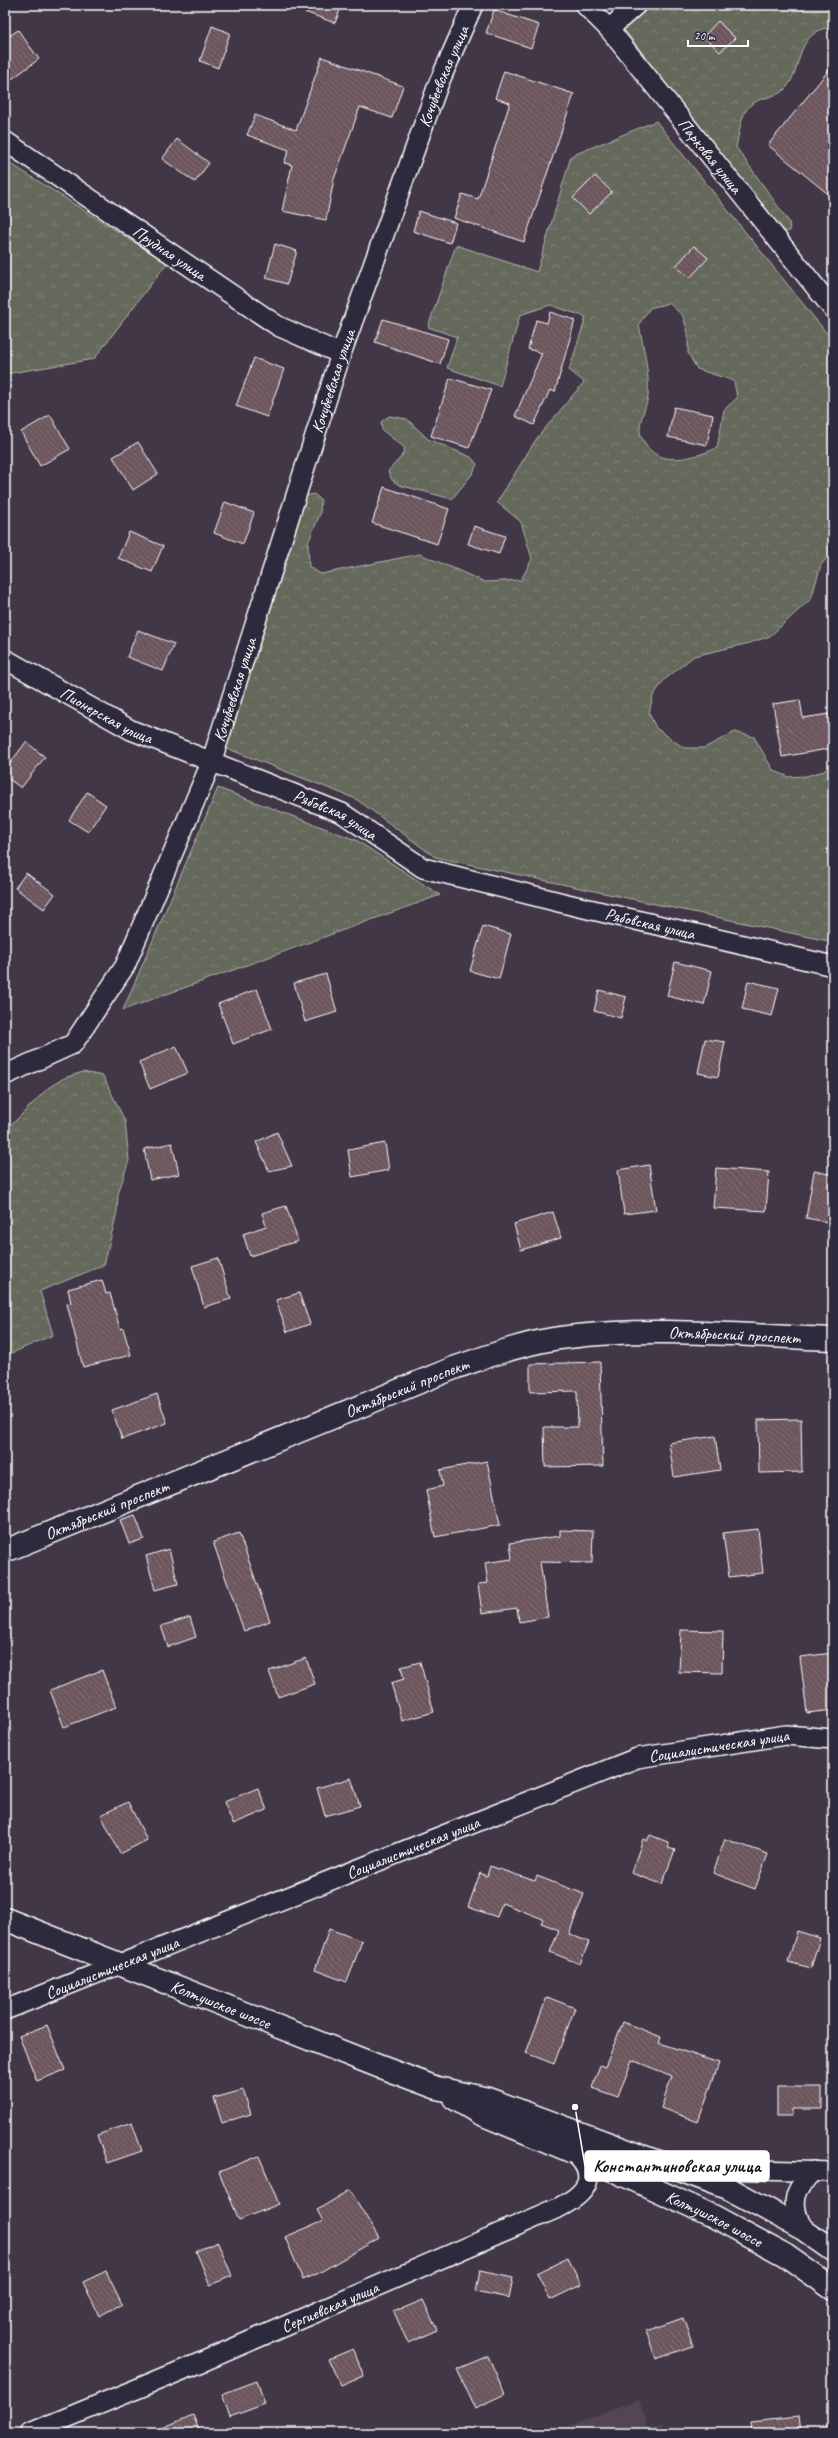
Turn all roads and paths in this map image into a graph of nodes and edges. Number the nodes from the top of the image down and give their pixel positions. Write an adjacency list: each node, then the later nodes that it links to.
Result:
1 (473, 5): 7 (street, Кочубеевская улица)
2 (585, 5): 4 (street, Парковая улица)
3 (636, 5): 4 (street)
4 (609, 29): 6 (street, Парковая улица)
5 (5, 141): 7 (street, Прудная улица)
6 (833, 309)
7 (341, 354): 9 (street, Кочубеевская улица)
8 (5, 659): 9 (street, Пионерская улица)
9 (211, 763): 10 (street, Рябовская улица); 11 (street)
10 (833, 966)
11 (5, 1075)
12 (833, 1339): 13 (main road, Октябрьский проспект)
13 (5, 1551)
14 (833, 1739): 16 (street, Социалистическая улица)
15 (5, 1919): 16 (main road, Колтушское шоссе)
16 (118, 1964): 17 (street, Социалистическая улица); 18 (main road, Колтушское шоссе)
17 (5, 2010)
18 (437, 2088): 19 (main road, Колтушское шоссе); 20 (main road, Колтушское шоссе)
19 (573, 2152): 25 (main road, Колтушское шоссе); 26 (street, Сергиевская улица)
20 (673, 2168): 21 (street); 23 (main road, Колтушское шоссе)
21 (812, 2171): 22 (street); 23 (street)
22 (833, 2172)
23 (803, 2229): 24 (main road, Колтушское шоссе)
24 (833, 2250)
25 (833, 2289)
26 (30, 2433)

